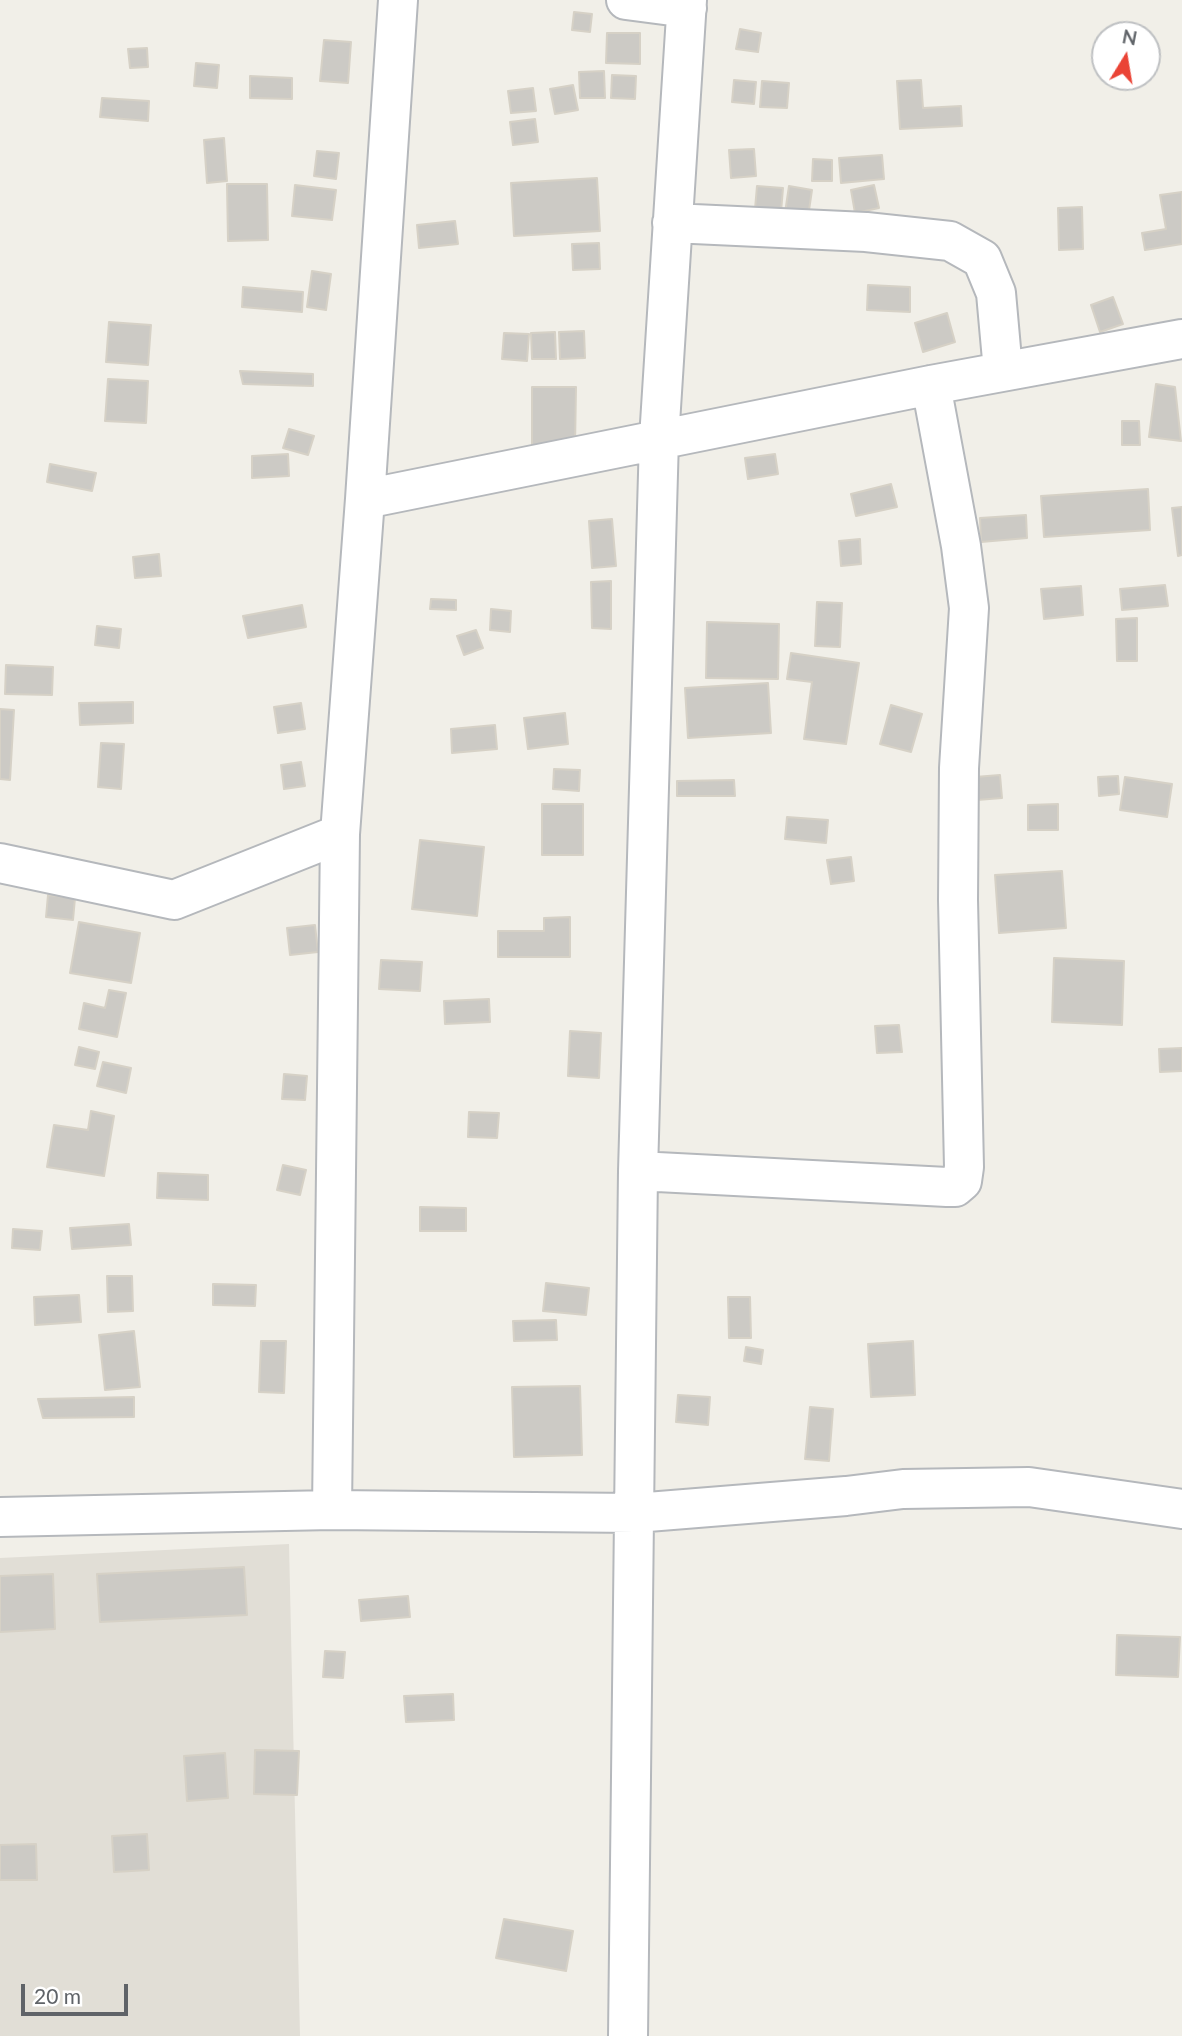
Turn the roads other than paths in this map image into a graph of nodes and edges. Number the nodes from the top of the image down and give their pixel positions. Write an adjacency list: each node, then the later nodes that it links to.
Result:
1 (398, 0): 9 (street)
2 (626, 0): 3 (street)
3 (687, 4): 4 (street)
4 (672, 223): 6 (street); 8 (street)
5 (1182, 339): 6 (street)
6 (1003, 372): 7 (street)
7 (931, 385): 8 (street); 12 (street)
8 (659, 439): 9 (street); 12 (street)
9 (365, 499): 10 (street)
10 (340, 834): 11 (street); 14 (street)
11 (0, 863)
12 (638, 1171): 15 (street)
13 (1182, 1509): 15 (street)
14 (332, 1510): 15 (street); 16 (street)
15 (635, 1513): 17 (street)
16 (0, 1517)
17 (628, 2036)

